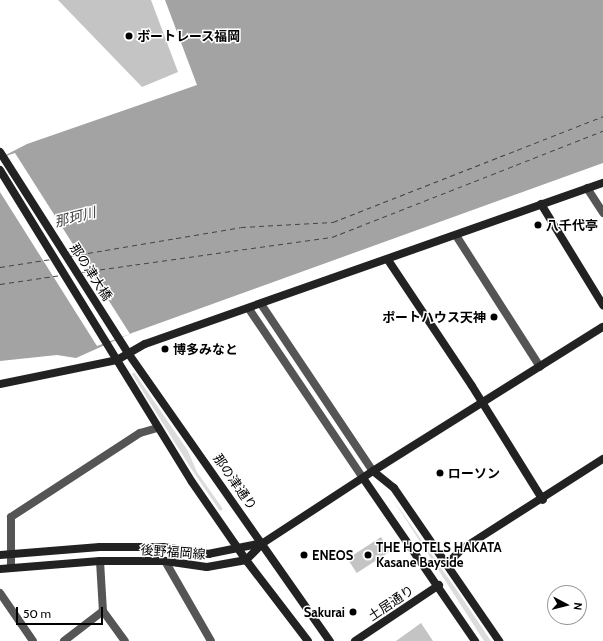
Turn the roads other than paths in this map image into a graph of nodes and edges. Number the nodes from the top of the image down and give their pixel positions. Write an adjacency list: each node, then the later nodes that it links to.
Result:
1 (2, 154): 13 (street, 那の津大橋)
2 (0, 170): 15 (street, 那の津大橋)
3 (603, 183): 4 (street)
4 (587, 188): 5 (street); 6 (street)
5 (541, 204): 7 (street); 10 (street)
6 (603, 213)
7 (456, 236): 8 (street); 16 (street)
8 (388, 260): 9 (street); 18 (street)
9 (261, 304): 11 (street); 21 (street)
10 (603, 305)
11 (249, 309): 14 (street); 22 (street)
12 (603, 327): 16 (street)
13 (119, 338): 14 (street, 那の津通り)
14 (128, 353): 15 (street); 24 (street, 那の津通り)
15 (117, 360): 17 (street); 19 (street)
16 (540, 367): 18 (street)
17 (0, 384)
18 (483, 403): 21 (street); 23 (street)
19 (158, 428): 25 (street); 27 (street)
20 (603, 459): 23 (street)
21 (372, 471): 22 (street); 31 (street)
22 (363, 478): 24 (street); 34 (street)
23 (542, 500): 31 (street)
24 (264, 544): 25 (street, 後野福岡線); 29 (street); 42 (street, 那の津通り)
25 (237, 547): 27 (street, 後野福岡線); 29 (street)
26 (0, 555): 27 (street, 後野福岡線)
27 (10, 555): 32 (street)
28 (100, 560): 30 (street, 後野福岡線); 32 (street, 後野福岡線); 36 (street)
29 (246, 560): 30 (street, 後野福岡線); 41 (street)
30 (165, 561): 40 (street)
31 (447, 564): 45 (street)
32 (11, 568): 33 (street, 後野福岡線)
33 (0, 569)
34 (439, 585): 43 (street, 土居通り); 44 (street)
35 (0, 594): 37 (street)
36 (103, 611): 38 (street); 39 (street)
37 (33, 641)
38 (64, 641)
39 (125, 641)
40 (211, 641)
41 (308, 641)
42 (330, 641)
43 (356, 641)
44 (476, 641)
45 (500, 641)

